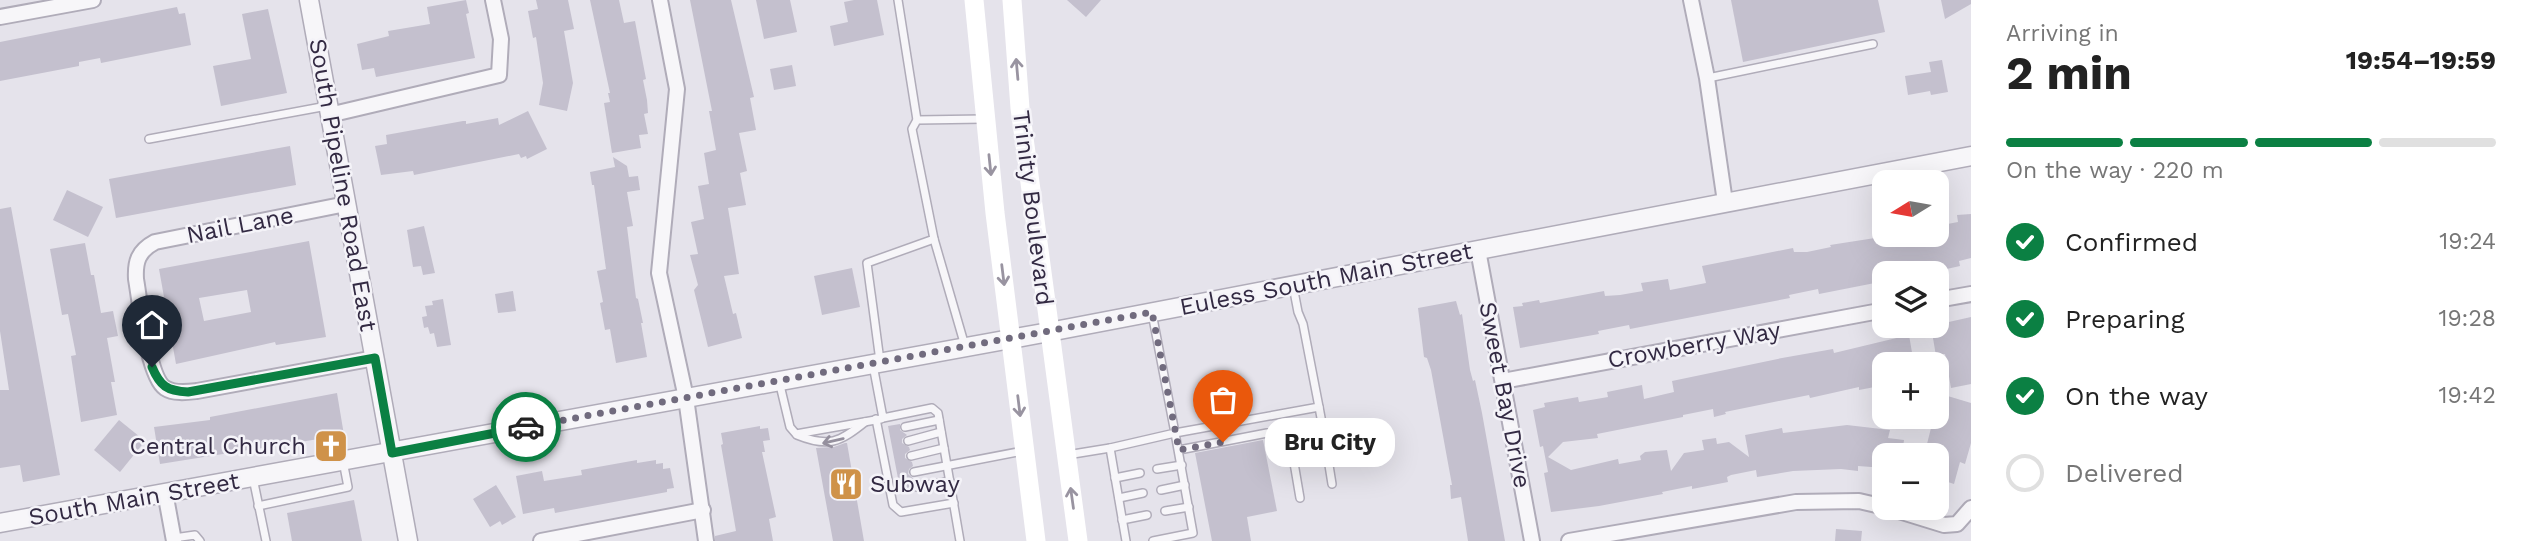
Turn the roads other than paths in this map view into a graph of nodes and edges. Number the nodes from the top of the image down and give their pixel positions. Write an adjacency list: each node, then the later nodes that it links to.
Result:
1 (93, 0): 9 (street)
2 (309, 0): 12 (street, South Pipeline Road East)
3 (493, 0): 12 (street)
4 (660, 0): 33 (street)
5 (898, 0): 14 (lane)
6 (974, 0): 13 (main road, Trinity Boulevard)
7 (1012, 0): 26 (main road, Trinity Boulevard, one-way to 7)
8 (1691, 0): 11 (street)
9 (0, 17)
10 (1873, 44): 11 (lane)
11 (1707, 78): 17 (street)
12 (328, 111): 15 (lane); 18 (street, South Pipeline Road East)
13 (985, 119): 14 (lane); 27 (main road, Trinity Boulevard, one-way to 27)
14 (917, 120): 19 (lane)
15 (149, 139)
16 (1971, 156): 17 (street, Euless South Main Street)
17 (1726, 202): 20 (street, Euless South Main Street)
18 (346, 204): 29 (street, South Pipeline Road East); 29 (street, Nail Lane)
19 (934, 239): 28 (lane); 30 (lane)
20 (1478, 250): 21 (street, Euless South Main Street); 32 (street, Sweet Bay Drive)
21 (1293, 285): 24 (street, Euless South Main Street); 34 (lane)
22 (1971, 294): 23 (street)
23 (1949, 298)
24 (1152, 312): 26 (street, Euless South Main Street); 42 (lane)
25 (1872, 312): 32 (street, Crowberry Way)
26 (1049, 331): 27 (street, Euless South Main Street); 54 (main road, Trinity Boulevard)
27 (1011, 338): 28 (street, Euless South Main Street); 52 (main road, Trinity Boulevard, one-way to 52)
28 (965, 346): 30 (street, Euless South Main Street)
29 (375, 358): 53 (street, South Pipeline Road East)
30 (877, 362): 31 (street, Euless South Main Street); 35 (lane)
31 (778, 381): 33 (street, Euless South Main Street); 43 (lane)
32 (1503, 381): 101 (street, Sweet Bay Drive)
33 (686, 398): 53 (street, Euless South Main Street); 84 (street)
34 (1319, 407): 42 (lane); 44 (lane)
35 (880, 419): 36 (lane); 37 (lane); 41 (lane)
36 (939, 420): 38 (lane); 40 (lane)
37 (866, 422): 43 (lane); 43 (lane, one-way to 43)
38 (905, 427)
39 (889, 431): 41 (lane)
40 (941, 432): 45 (lane); 48 (lane)
41 (879, 433): 47 (lane)
42 (1175, 433): 49 (lane); 50 (lane)
43 (796, 434)
44 (1324, 434): 50 (lane); 51 (lane)
45 (908, 440)
46 (892, 444): 47 (lane)
47 (881, 447): 58 (lane)
48 (944, 448): 55 (lane); 59 (lane)
49 (1110, 448): 54 (lane); 67 (lane)
50 (1179, 450): 60 (lane)
51 (1325, 450): 69 (lane); 78 (lane)
52 (1024, 451): 59 (lane); 97 (main road, Trinity Boulevard)
53 (392, 453): 57 (street, South Main Street); 93 (street, South Pipeline Road East)
54 (1066, 455): 98 (main road, Trinity Boulevard, one-way to 54)
55 (911, 456)
56 (895, 460): 58 (lane)
57 (343, 461): 65 (street, South Main Street); 81 (lane)
58 (884, 462): 66 (lane)
59 (947, 464): 62 (lane); 68 (lane)
60 (1182, 465): 61 (lane); 70 (lane)
61 (1157, 469)
62 (914, 472)
63 (1140, 473): 67 (lane)
64 (898, 476): 66 (lane)
65 (253, 477): 74 (street, South Main Street); 81 (lane)
66 (888, 478): 75 (lane)
67 (1115, 478): 77 (lane)
68 (950, 481): 71 (lane); 79 (lane)
69 (1332, 484)
70 (1185, 485): 72 (lane); 82 (lane)
71 (917, 487)
72 (1161, 490)
73 (901, 491): 75 (lane)
74 (165, 492): 89 (street, South Main Street); 90 (street)
75 (891, 493): 79 (lane)
76 (1143, 493): 77 (lane)
77 (1119, 498): 87 (lane)
78 (1300, 498)
79 (954, 503): 96 (lane)
80 (1872, 504): 102 (street)
81 (258, 506): 92 (lane)
82 (1189, 506): 85 (lane); 100 (lane)
83 (1971, 508): 88 (street)
84 (703, 510): 94 (street); 95 (street)
85 (1165, 511)
86 (1147, 515): 87 (lane)
87 (1122, 520): 99 (lane)
88 (1928, 520)
89 (0, 523)
90 (173, 539): 91 (lane)
91 (200, 541)
92 (266, 541)
93 (408, 541)
94 (541, 541)
95 (706, 541)
96 (960, 541)
97 (1036, 541)
98 (1078, 541)
99 (1126, 541)
100 (1153, 541)
101 (1532, 541)
102 (1569, 541)

